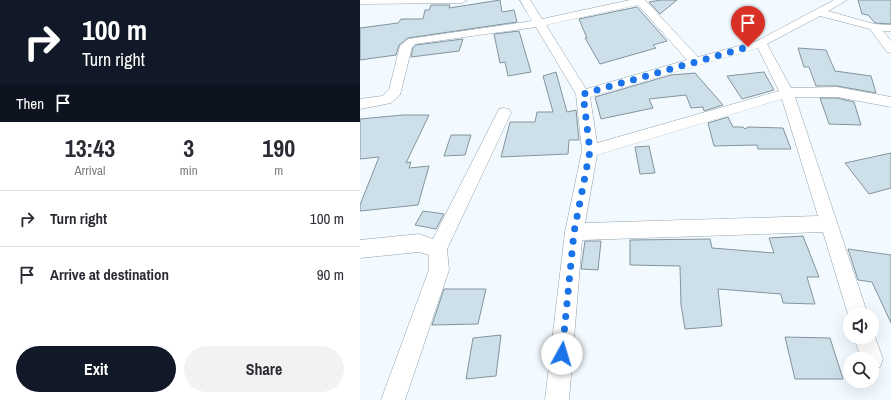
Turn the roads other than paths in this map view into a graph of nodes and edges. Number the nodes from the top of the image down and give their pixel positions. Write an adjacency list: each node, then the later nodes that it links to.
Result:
1 (462, 0): 4 (street)
2 (525, 0): 7 (street)
3 (842, 0): 6 (street)
4 (360, 1)
5 (640, 1): 7 (street); 12 (street)
6 (818, 12): 8 (street); 10 (street)
7 (539, 23): 14 (street); 16 (street)
8 (874, 26): 9 (street); 11 (street)
9 (891, 28)
10 (761, 43): 12 (street); 13 (street)
11 (891, 49)
12 (696, 62): 14 (street)
13 (787, 93): 15 (street); 18 (street); 19 (street)
14 (583, 94): 18 (street)
15 (891, 102)
16 (360, 104)
17 (504, 113): 22 (street)
18 (590, 151): 20 (street)
19 (829, 224): 20 (street); 23 (street)
20 (574, 232): 25 (street)
21 (360, 249): 22 (street)
22 (438, 249): 24 (street)
23 (856, 308)
24 (393, 400)
25 (557, 400)

